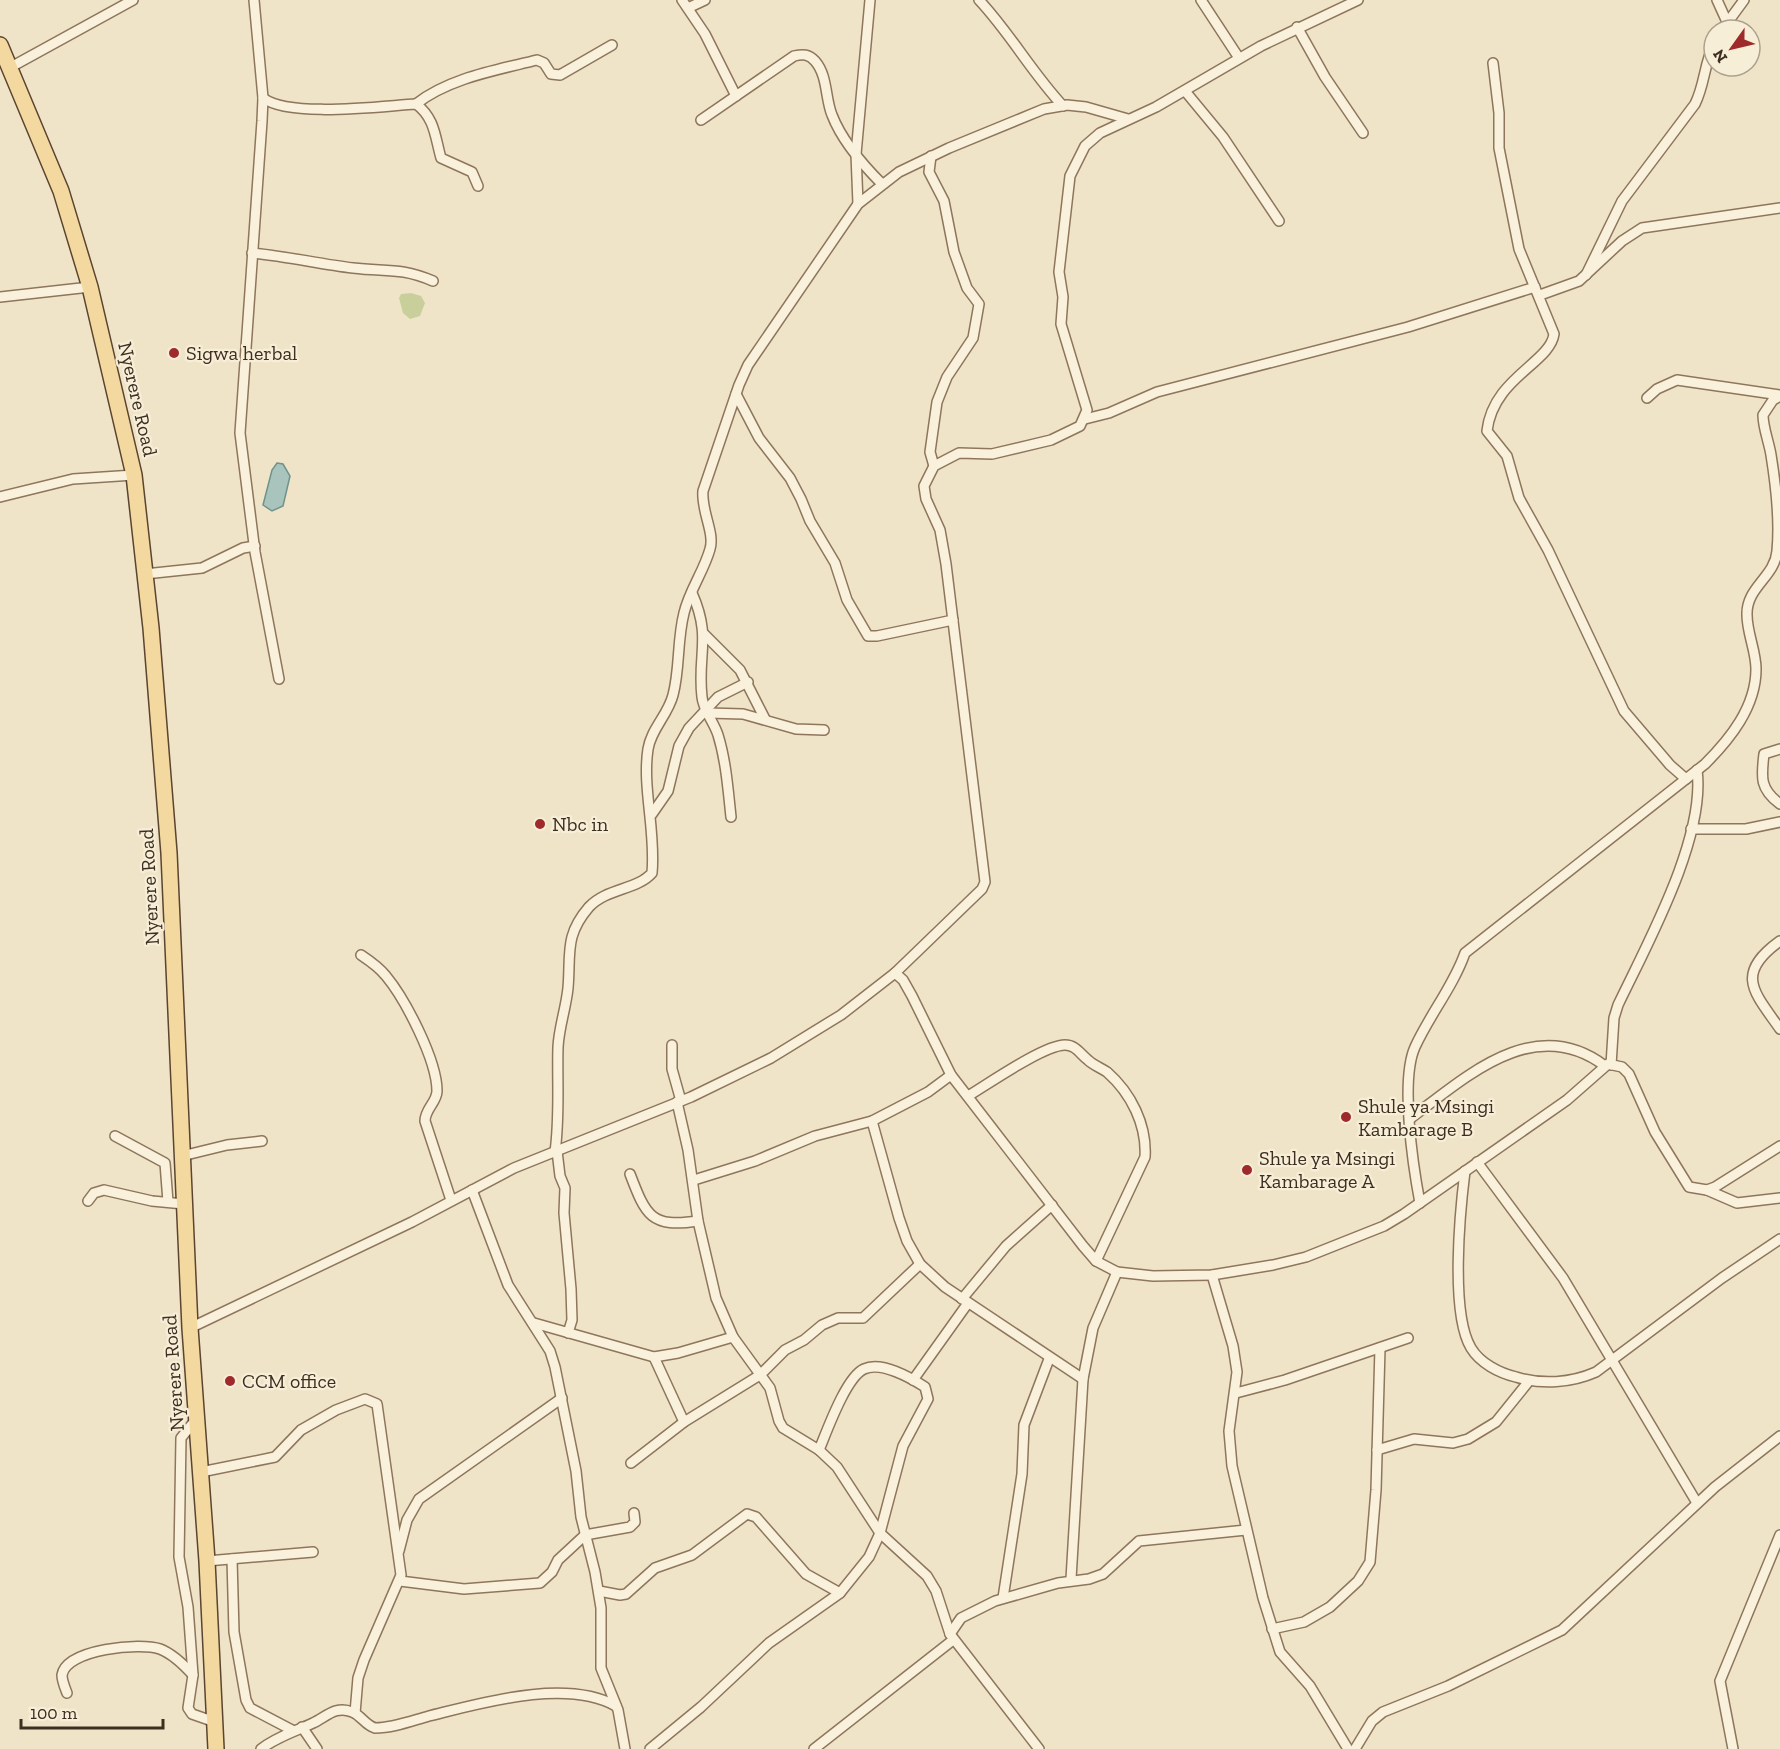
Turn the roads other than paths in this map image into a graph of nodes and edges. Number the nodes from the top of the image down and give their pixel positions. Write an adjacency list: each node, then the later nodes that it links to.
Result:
1 (133, 0): 20 (street)
2 (254, 0): 24 (street)
3 (705, 0): 11 (street)
4 (870, 0): 12 (street)
5 (876, 0): 12 (street)
6 (979, 0): 26 (street)
7 (1201, 0): 18 (street)
8 (1358, 0): 15 (street)
9 (1717, 0): 13 (street)
10 (1744, 0): 14 (street)
11 (685, 4): 23 (street)
12 (869, 10): 30 (street)
13 (1722, 18)
14 (1730, 18)
15 (1297, 27): 18 (street); 29 (street)
16 (0, 45): 20 (main road, Nyerere Road)
17 (612, 45): 25 (street)
18 (1239, 58): 22 (street)
19 (1493, 63): 41 (street)
20 (11, 67): 40 (main road, Nyerere Road)
21 (1704, 78): 38 (street)
22 (1185, 92): 27 (street); 36 (street)
23 (736, 96): 28 (street); 30 (street)
24 (263, 98): 25 (street); 37 (street)
25 (416, 104): 33 (street)
26 (1063, 106): 27 (street); 31 (street)
27 (1128, 119): 46 (street)
28 (701, 120)
29 (1363, 133)
30 (855, 154): 32 (street); 34 (street)
31 (931, 156): 32 (street); 47 (street)
32 (882, 184): 34 (street)
33 (478, 186)
34 (858, 204): 43 (street)
35 (1780, 208): 38 (street)
36 (1279, 221)
37 (252, 253): 39 (street); 50 (street)
38 (1586, 275): 41 (street)
39 (433, 281)
40 (90, 287): 42 (street); 48 (main road, Nyerere Road)
41 (1537, 291): 46 (street); 62 (street)
42 (0, 297)
43 (736, 394): 52 (street); 53 (street)
44 (1780, 395): 45 (street); 61 (street)
45 (1647, 398)
46 (1085, 419): 47 (street)
47 (934, 466): 53 (street)
48 (134, 475): 49 (street); 51 (main road, Nyerere Road)
49 (0, 497)
50 (255, 546): 51 (street); 55 (street)
51 (145, 574): 83 (main road, Nyerere Road)
52 (692, 593): 54 (street); 64 (street)
53 (953, 620): 70 (street)
54 (704, 634): 56 (street); 57 (street)
55 (279, 679)
56 (748, 681): 57 (street); 58 (street)
57 (707, 711): 58 (street); 64 (street); 65 (street)
58 (765, 719): 59 (street)
59 (824, 730)
60 (1780, 749): 63 (street)
61 (1697, 770): 62 (street); 67 (street)
62 (1686, 779): 77 (street)
63 (1780, 804)
64 (652, 814): 82 (street)
65 (731, 817)
66 (1780, 822): 67 (street)
67 (1691, 830): 73 (street)
68 (1780, 941): 71 (street)
69 (361, 955): 91 (street)
70 (895, 973): 74 (street); 76 (street)
71 (1780, 1029)
72 (672, 1045): 76 (street)
73 (1608, 1065): 77 (street); 84 (street); 89 (street)
74 (951, 1075): 75 (street); 78 (street)
75 (968, 1096): 96 (street); 99 (street)
76 (679, 1101): 82 (street); 87 (street)
77 (1411, 1118): 94 (street)
78 (872, 1121): 87 (street); 100 (street)
79 (115, 1136): 93 (street)
80 (262, 1141): 83 (street)
81 (1780, 1146): 89 (street)
82 (556, 1151): 88 (street); 106 (street)
83 (182, 1156): 95 (main road, Nyerere Road)
84 (1477, 1162): 85 (street); 112 (street)
85 (1465, 1171): 94 (street); 116 (street)
86 (630, 1174): 97 (street)
87 (693, 1180): 97 (street)
88 (472, 1190): 91 (street); 104 (street)
89 (1707, 1190): 90 (street)
90 (1780, 1198)
91 (450, 1200): 105 (street)
92 (88, 1201): 93 (street)
93 (168, 1202): 95 (street)
94 (1420, 1203): 102 (street)
95 (184, 1204): 105 (main road, Nyerere Road)
96 (1052, 1204): 99 (street); 103 (street)
97 (698, 1221): 107 (street)
98 (1780, 1239): 112 (street)
99 (1096, 1261): 101 (street)
100 (920, 1264): 103 (street); 113 (street)
101 (1117, 1272): 102 (street); 114 (street)
102 (1212, 1275): 117 (street)
103 (965, 1301): 111 (street); 115 (street)
104 (534, 1323): 106 (street); 118 (street)
105 (190, 1328): 119 (main road, Nyerere Road)
106 (568, 1333): 110 (street)
107 (733, 1337): 110 (street); 113 (street)
108 (1408, 1338): 109 (street)
109 (1380, 1348): 117 (street); 123 (street)
110 (654, 1357): 120 (street)
111 (1050, 1359): 114 (street); 141 (street)
112 (1613, 1361): 116 (street); 126 (street)
113 (760, 1375): 120 (street); 122 (street)
114 (1083, 1379): 137 (street)
115 (913, 1380): 122 (street); 129 (street)
116 (1529, 1381): 123 (street)
117 (1236, 1393): 128 (street)
118 (562, 1398): 130 (street); 134 (street)
119 (197, 1418): 125 (main road, Nyerere Road); 144 (street)
120 (684, 1422): 124 (street)
121 (1780, 1436): 126 (street)
122 (819, 1450): 129 (street)
123 (1377, 1450): 142 (street)
124 (631, 1463)
125 (201, 1472): 134 (street); 136 (main road, Nyerere Road)
126 (1697, 1503): 159 (street)
127 (634, 1514): 130 (street)
128 (1246, 1530): 137 (street); 142 (street)
129 (880, 1533): 140 (street); 143 (street)
130 (585, 1535): 138 (street); 139 (street)
131 (1780, 1535): 132 (street)
132 (1778, 1546): 160 (street)
133 (313, 1552): 135 (street)
134 (398, 1553): 138 (street)
135 (232, 1559): 136 (street); 150 (street)
136 (207, 1561): 148 (main road, Nyerere Road)
137 (1071, 1579): 141 (street)
138 (400, 1581): 147 (street)
139 (598, 1591): 140 (street); 146 (street)
140 (840, 1593): 155 (street)
141 (1003, 1598): 143 (street)
142 (1272, 1629): 158 (street)
143 (951, 1637): 156 (street); 157 (street)
144 (193, 1675): 145 (street); 148 (street)
145 (68, 1693)
146 (616, 1706): 147 (street); 154 (street)
147 (356, 1713): 149 (street)
148 (215, 1722): 151 (main road, Nyerere Road)
149 (302, 1727): 150 (street); 153 (street)
150 (292, 1730): 152 (street)
151 (216, 1749)
152 (261, 1749)
153 (317, 1749)
154 (625, 1749)
155 (650, 1749)
156 (814, 1749)
157 (1039, 1749)
158 (1348, 1749)
159 (1355, 1749)
160 (1733, 1749)

